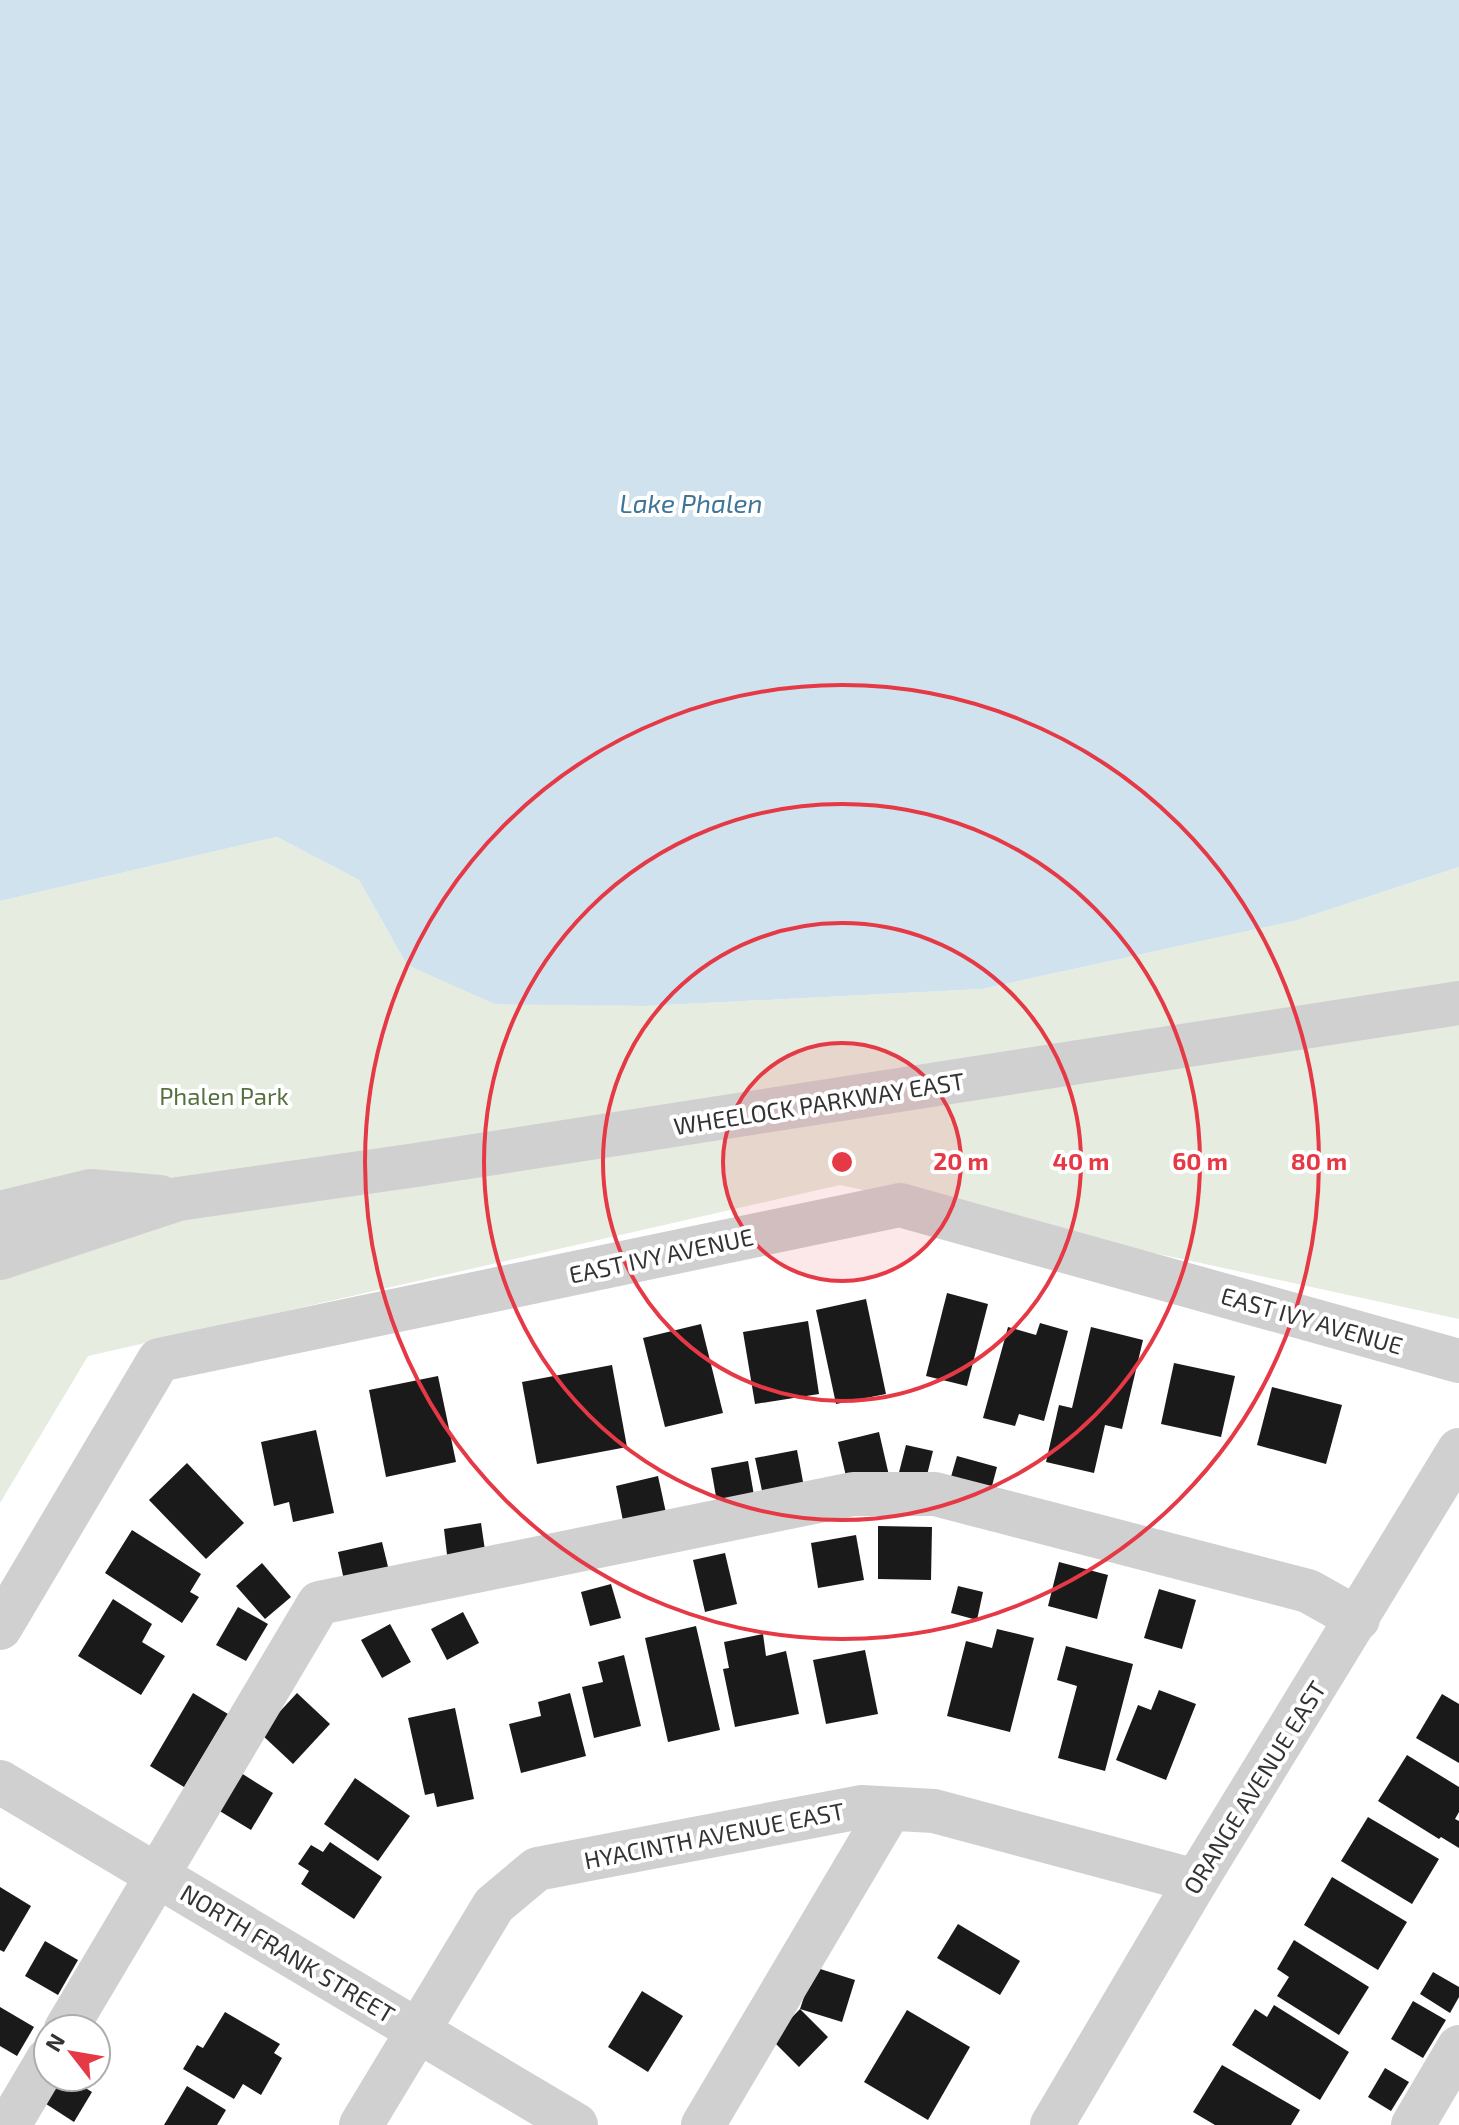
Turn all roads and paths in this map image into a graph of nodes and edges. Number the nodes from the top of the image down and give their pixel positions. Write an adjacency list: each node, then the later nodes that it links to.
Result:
1 (1459, 1003): 2 (street, WHEELOCK PARKWAY EAST)
2 (178, 1199): 3 (street, WHEELOCK PARKWAY EAST); 4 (street, WHEELOCK PARKWAY EAST)
3 (0, 1213)
4 (0, 1258)
5 (1459, 1361): 8 (street, EAST IVY AVENUE)
6 (1459, 1450): 7 (street, ORANGE AVENUE EAST)
7 (1358, 1619): 11 (street); 12 (street, ORANGE AVENUE EAST)
8 (0, 1628)
9 (0, 1782): 11 (street, NORTH FRANK STREET)
10 (890, 1809): 12 (street, HYACINTH AVENUE EAST); 14 (street, HYACINTH AVENUE EAST); 20 (street)
11 (156, 1875): 13 (street); 14 (street, NORTH FRANK STREET)
12 (1196, 1881): 21 (street, ORANGE AVENUE EAST)
13 (75, 2013)
14 (418, 2030): 18 (street, HYACINTH AVENUE EAST); 19 (street, NORTH FRANK STREET)
15 (1459, 2047): 22 (street)
16 (32, 2086): 17 (street)
17 (9, 2125)
18 (361, 2125)
19 (576, 2125)
20 (703, 2125)
21 (1052, 2125)
22 (1413, 2125)

